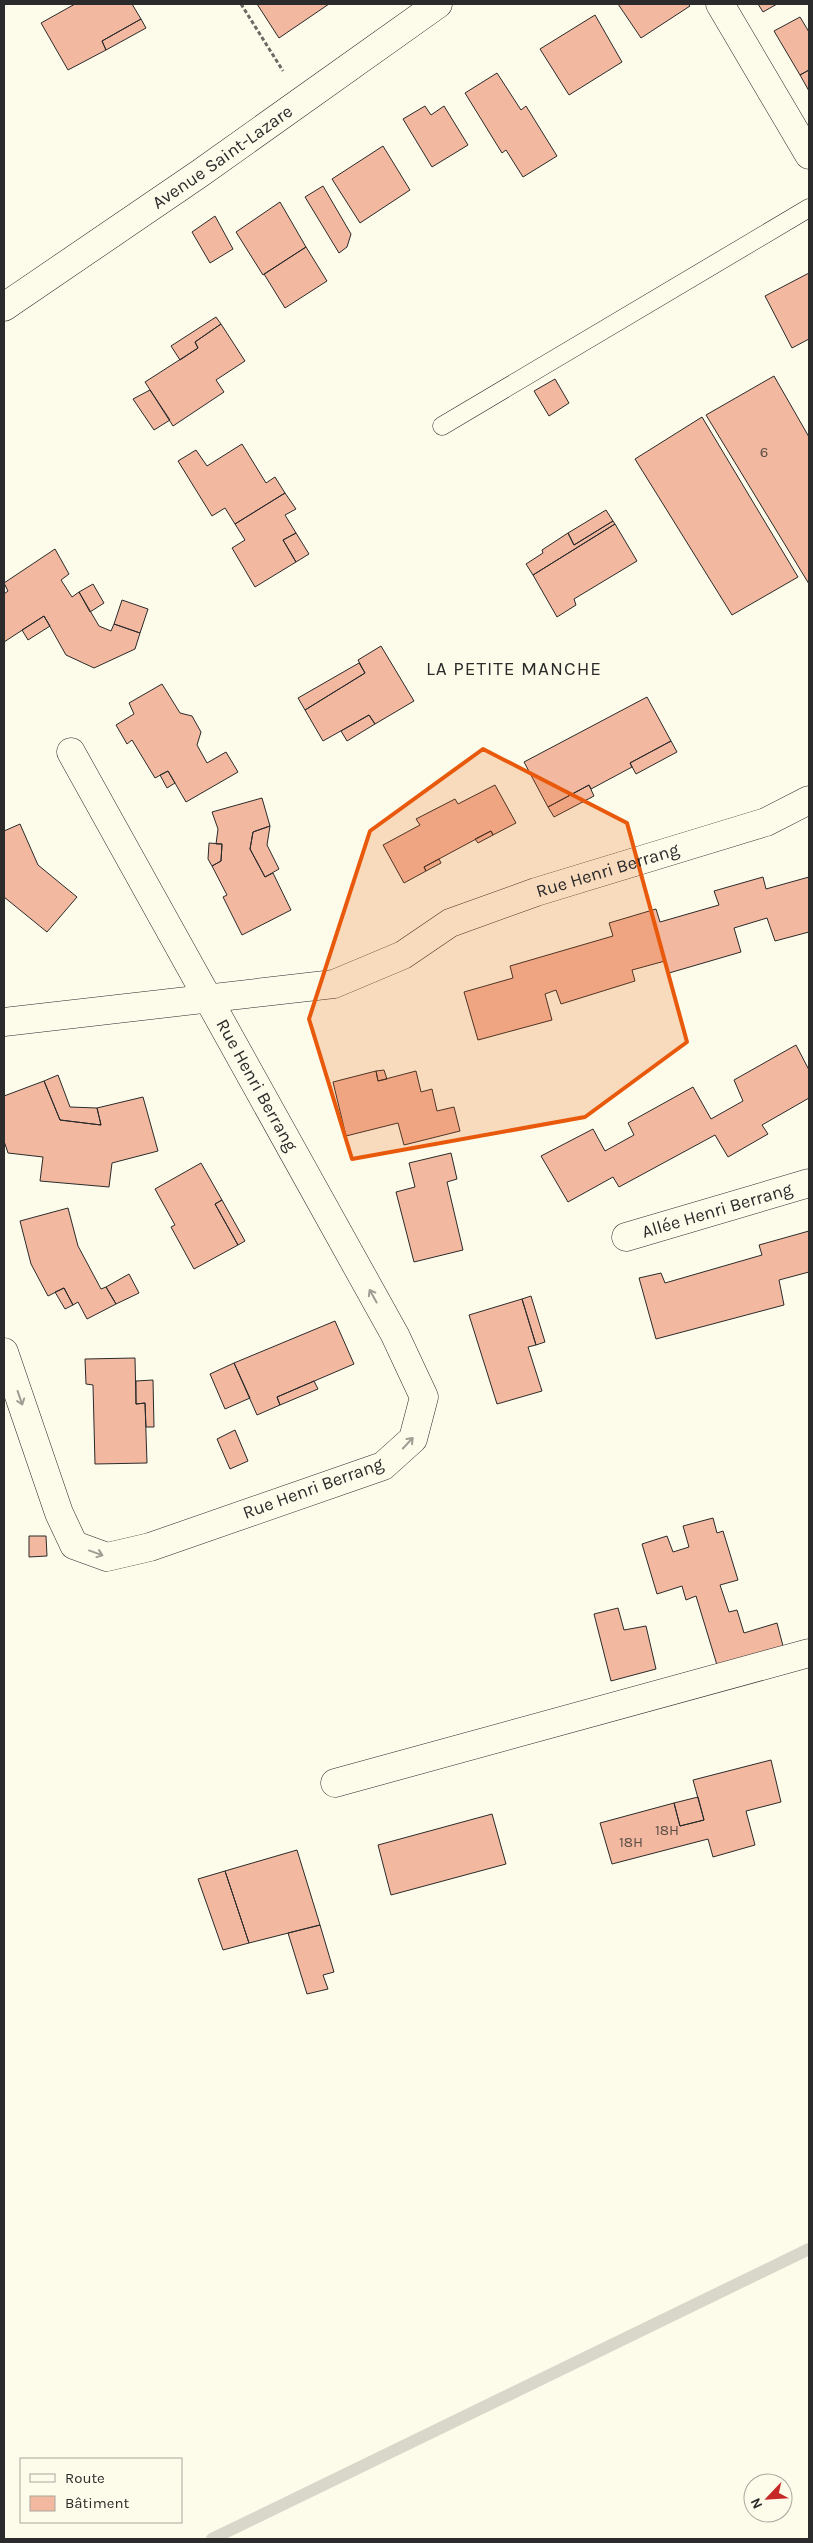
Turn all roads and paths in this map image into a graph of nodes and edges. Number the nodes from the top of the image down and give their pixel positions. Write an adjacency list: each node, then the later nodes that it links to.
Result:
1 (241, 4): 4 (path)
2 (438, 4): 4 (street, Avenue Saint-Lazare)
3 (720, 4): 5 (street)
4 (303, 101): 7 (street, Avenue Saint-Lazare)
5 (809, 155)
6 (809, 208): 8 (lane)
7 (4, 307)
8 (442, 426)
9 (72, 752): 11 (street, Rue Henri Berrang)
10 (809, 800): 11 (street, Rue Henri Berrang)
11 (210, 999): 12 (street, Rue Henri Berrang); 15 (street, Rue Henri Berrang, one-way to 11)
12 (4, 1022)
13 (809, 1183): 14 (street, Allée Henri Berrang)
14 (626, 1237)
15 (4, 1352)
16 (809, 1653): 17 (street)
17 (335, 1783)

